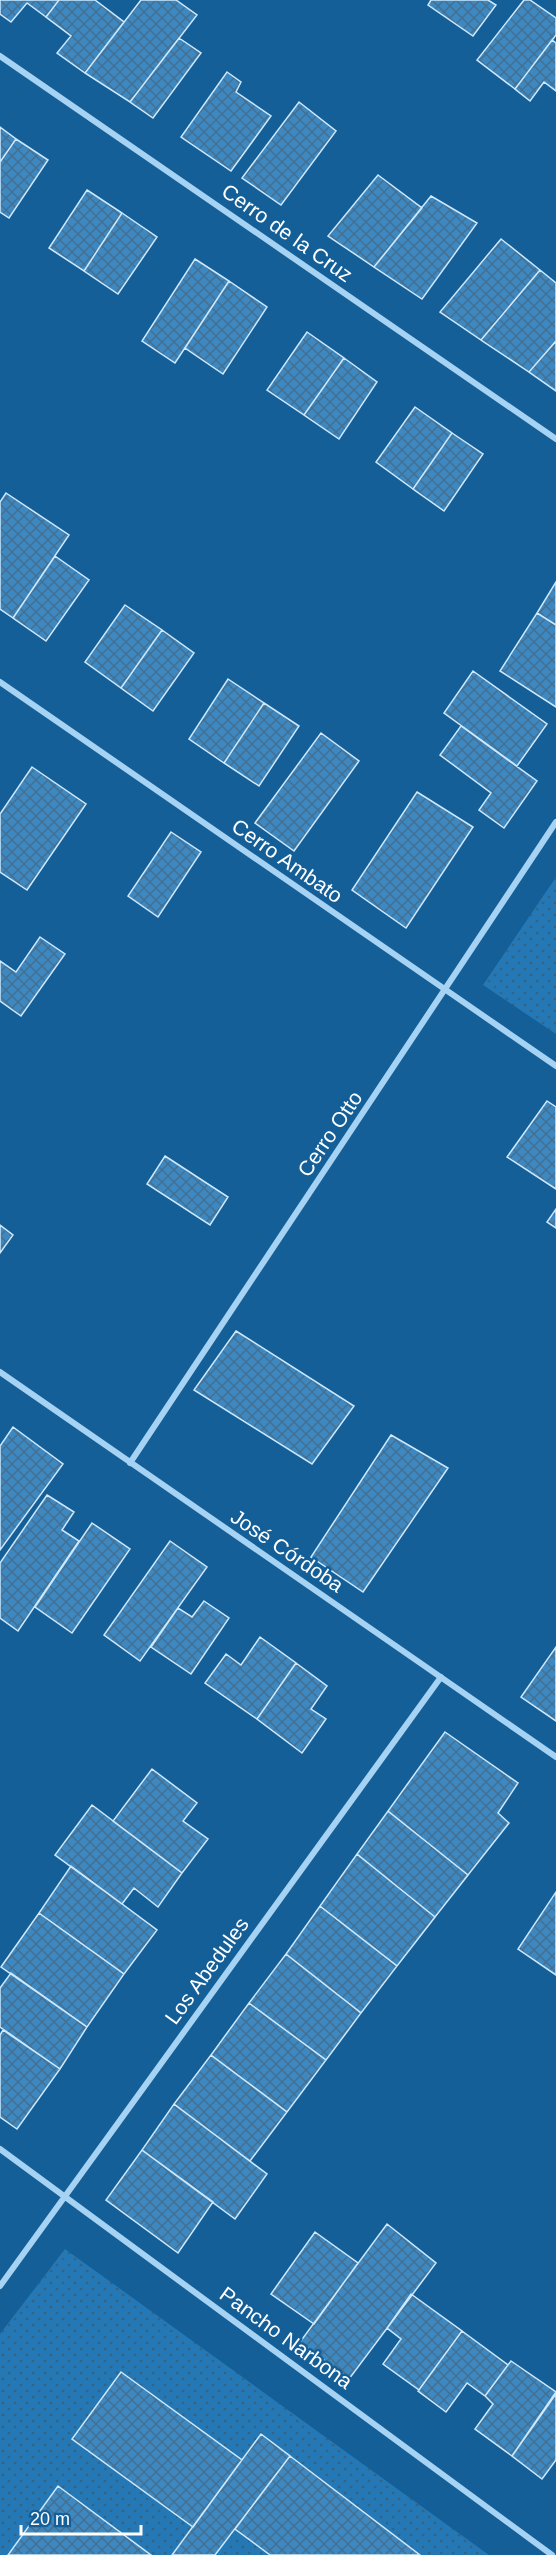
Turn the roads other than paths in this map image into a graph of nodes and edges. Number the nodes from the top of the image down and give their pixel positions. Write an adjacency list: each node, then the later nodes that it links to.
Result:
1 (0, 56): 2 (street, Cerro de la Cruz)
2 (556, 439)
3 (0, 682): 5 (street, Cerro Ambato)
4 (556, 822): 5 (street, Cerro Otto)
5 (445, 991): 6 (street, Cerro Ambato); 8 (street, Cerro Otto)
6 (556, 1066)
7 (0, 1372): 8 (street, José Córdoba)
8 (130, 1463): 9 (street, José Córdoba)
9 (441, 1677): 10 (street, José Córdoba); 12 (street, Los Abedules)
10 (556, 1757)
11 (0, 2149): 12 (street, Pancho Narbona)
12 (64, 2196): 13 (street, Los Abedules); 14 (street, Pancho Narbona)
13 (0, 2286)
14 (552, 2555)

